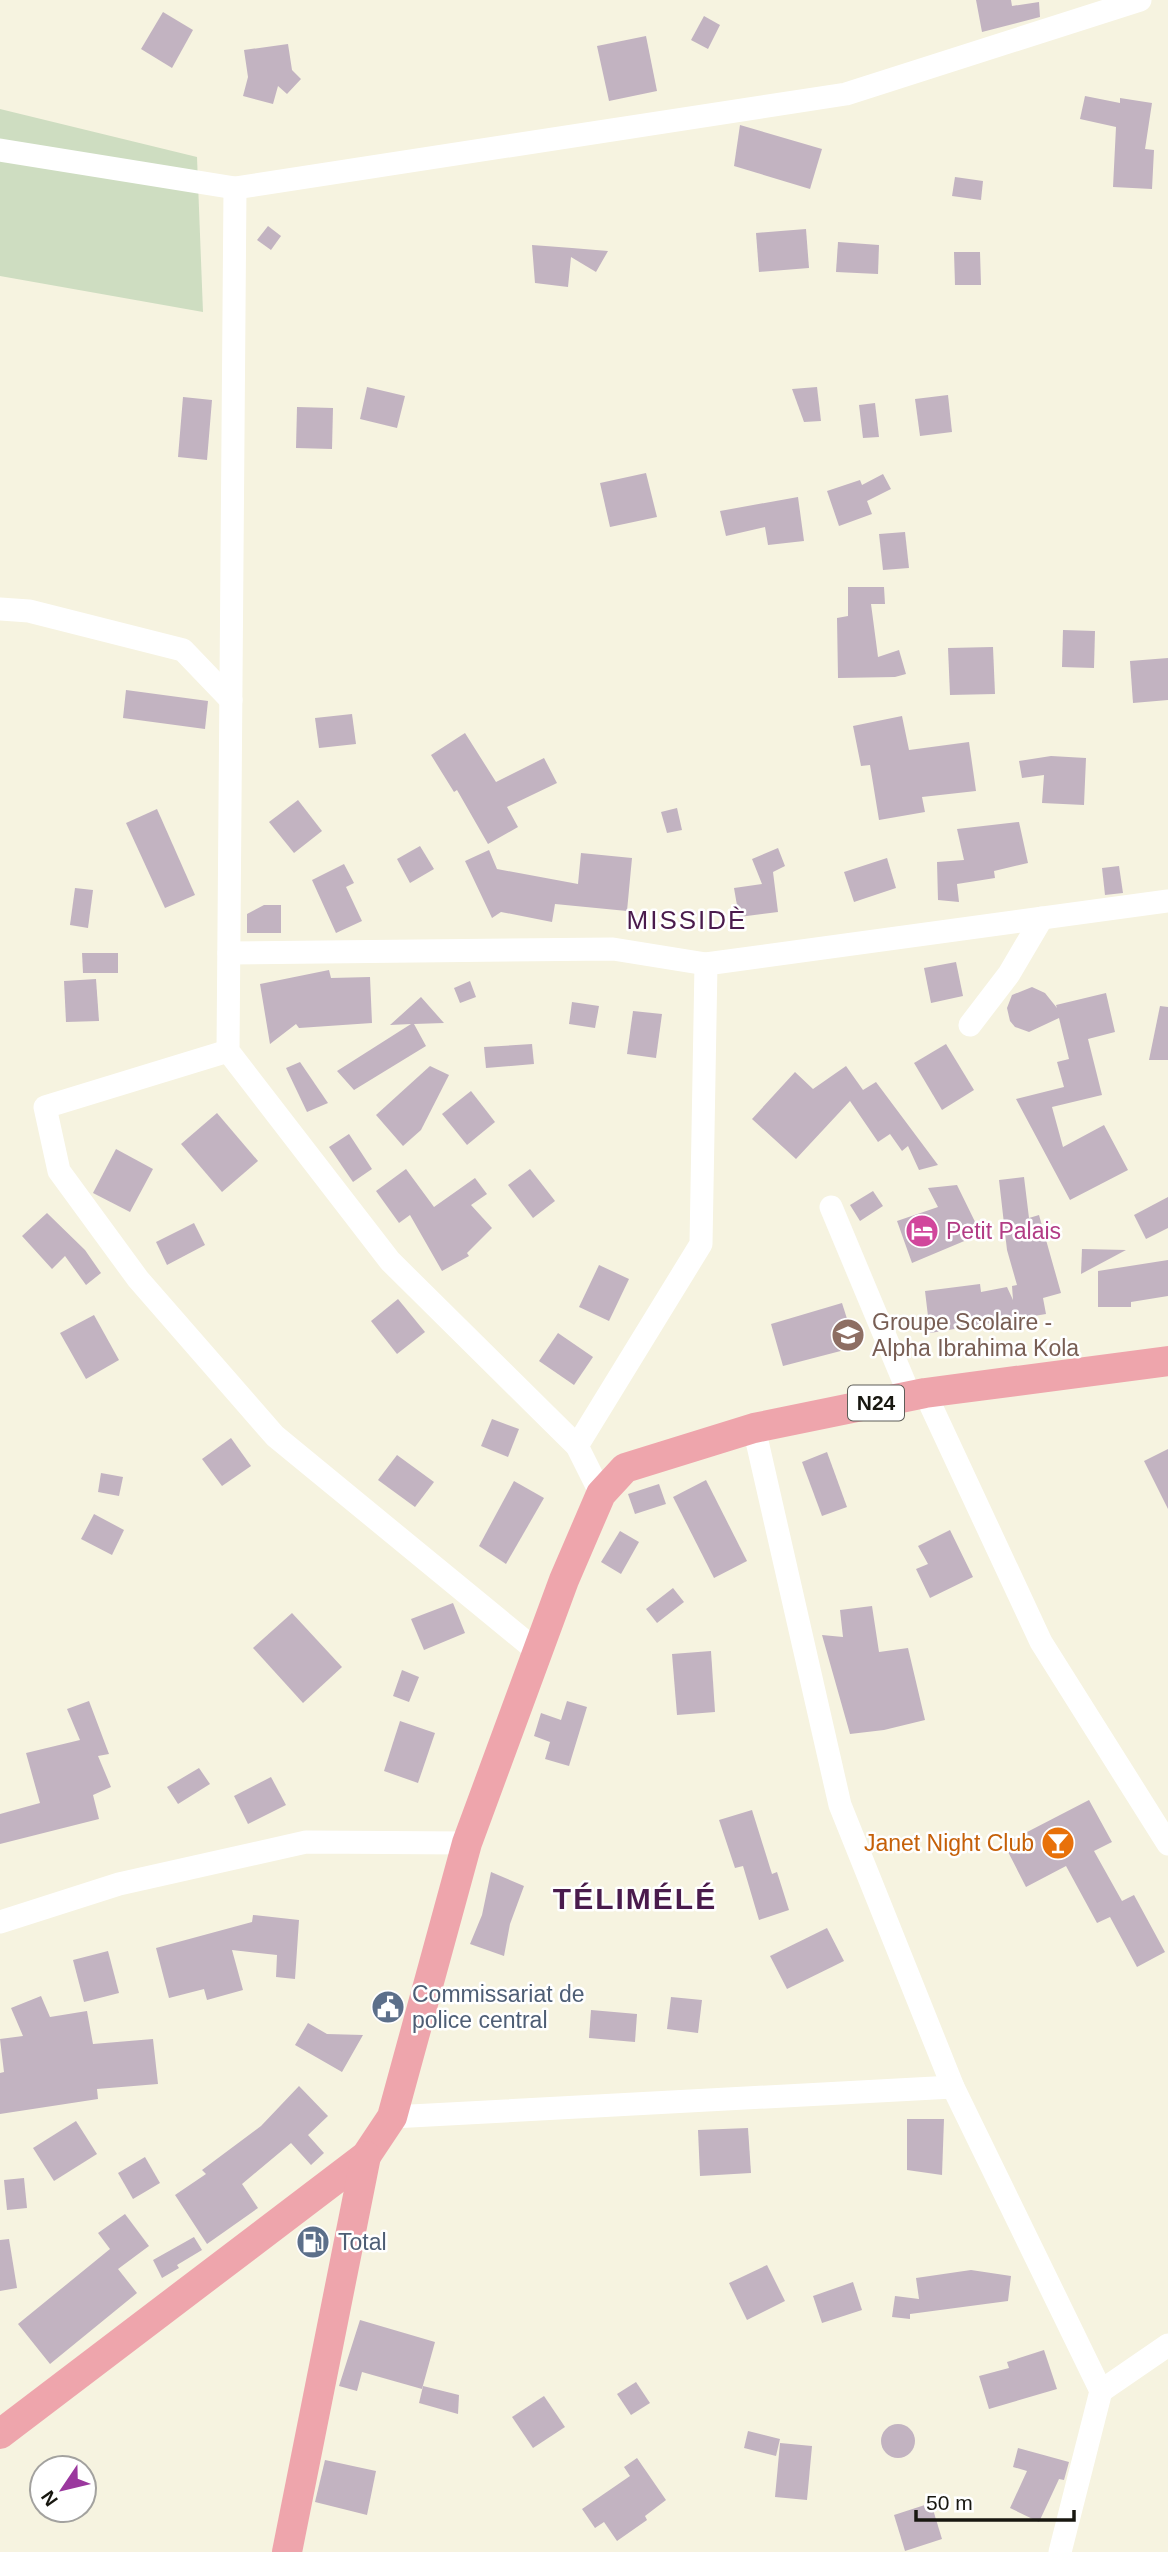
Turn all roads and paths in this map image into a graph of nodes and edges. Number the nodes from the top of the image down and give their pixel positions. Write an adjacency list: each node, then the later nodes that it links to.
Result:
1 (1140, 0): 3 (street)
2 (0, 150): 3 (street)
3 (235, 188): 5 (street)
4 (0, 609): 5 (street)
5 (231, 700): 8 (street)
6 (1168, 901): 7 (street)
7 (1042, 918): 9 (street); 10 (street)
8 (229, 953): 9 (street); 11 (street)
9 (706, 964): 16 (street)
10 (970, 1024)
11 (228, 1051): 16 (street); 18 (street)
12 (831, 1207): 14 (street)
13 (1168, 1361): 14 (main road, N24)
14 (918, 1394): 15 (main road, N24); 20 (street)
15 (754, 1428): 17 (main road, N24); 22 (street)
16 (577, 1446): 17 (street)
17 (601, 1494): 18 (main road, N24)
18 (538, 1653): 19 (main road, N24)
19 (467, 1843): 21 (street); 23 (main road, N24)
20 (1168, 1844)
21 (0, 1922)
22 (953, 2087): 23 (street); 26 (street)
23 (392, 2117): 24 (main road, N24)
24 (366, 2155): 27 (main road, N24); 28 (main road)
25 (1168, 2345): 26 (street)
26 (1101, 2391): 29 (street)
27 (0, 2434)
28 (286, 2552)
29 (1060, 2552)

